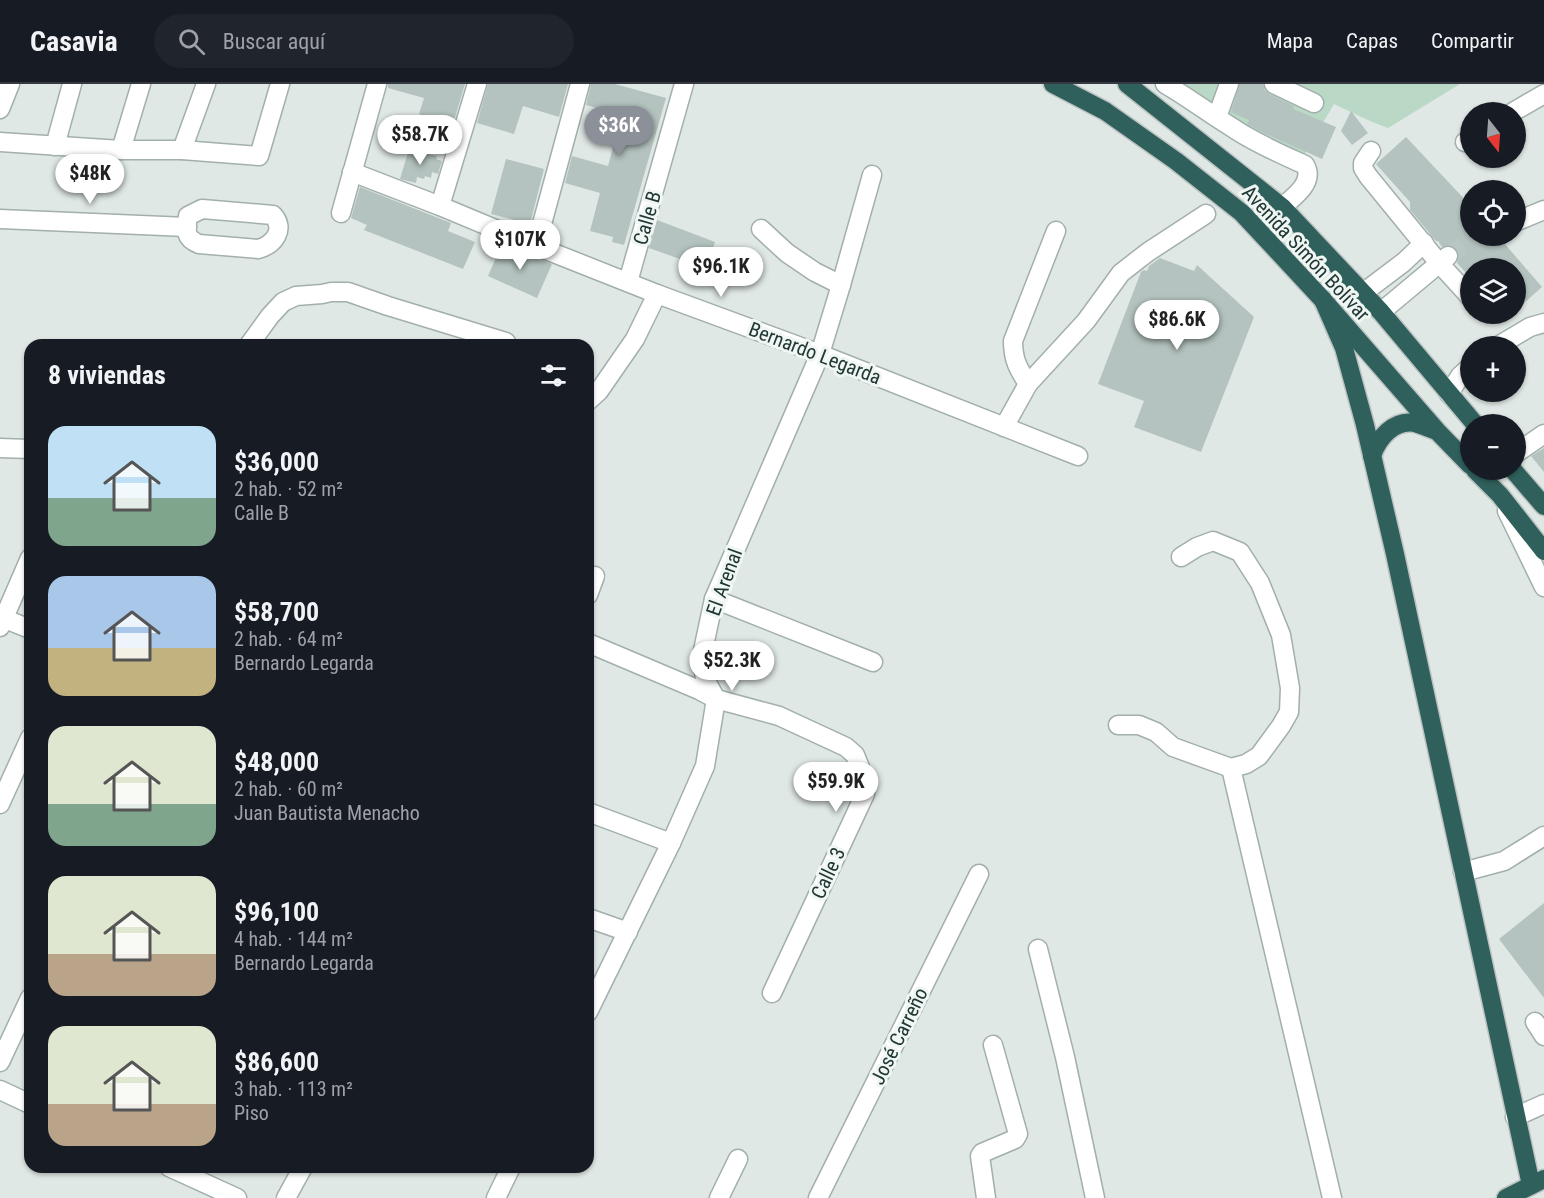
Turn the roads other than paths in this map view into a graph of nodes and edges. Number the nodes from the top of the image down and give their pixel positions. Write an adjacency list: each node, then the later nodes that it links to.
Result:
1 (10, 84): 19 (street)
2 (71, 84): 22 (street)
3 (141, 84): 23 (street)
4 (206, 84): 24 (street)
5 (280, 84): 24 (street)
6 (377, 84): 26 (street)
7 (477, 84): 28 (street)
8 (580, 84): 39 (street)
9 (684, 84): 41 (street, Calle B)
10 (1053, 84): 46 (highway, Avenida Simón Bolívar)
11 (1126, 84): 29 (highway, Avenida Simón Bolívar)
12 (1165, 84): 15 (street)
13 (1230, 84): 20 (street)
14 (1274, 84): 17 (street)
15 (1191, 90): 20 (street)
16 (1544, 94): 18 (street)
17 (1314, 103)
18 (1526, 104)
19 (0, 109)
20 (1217, 117): 29 (street)
21 (0, 142): 22 (street)
22 (54, 146): 23 (street)
23 (121, 150): 24 (street)
24 (182, 150)
25 (1371, 151): 38 (street)
26 (352, 172): 28 (street, Bernardo Legarda); 31 (street)
27 (872, 175): 43 (street, El Arenal)
28 (440, 206): 39 (street, Bernardo Legarda)
29 (1282, 207): 44 (highway, Avenida Simón Bolívar)
30 (1544, 210): 33 (street)
31 (341, 213)
32 (1206, 214): 54 (street)
33 (1526, 217)
34 (0, 219): 35 (street)
35 (182, 227): 35 (street)
36 (761, 229): 43 (street)
37 (1056, 231): 54 (street)
38 (1424, 243): 40 (street); 44 (street)
39 (536, 246): 41 (street, Bernardo Legarda)
40 (1444, 259): 42 (street); 47 (street)
41 (628, 282): 45 (street, Bernardo Legarda)
42 (1460, 282)
43 (841, 285): 52 (street, El Arenal)
44 (1363, 293): 47 (highway, Avenida Simón Bolívar)
45 (657, 294): 52 (street, Bernardo Legarda); 56 (street)
46 (1323, 300): 59 (highway, Avenida Simón Bolívar); 66 (highway)
47 (1381, 312): 55 (highway, Avenida Simón Bolívar)
48 (1544, 323): 49 (street)
49 (1515, 336)
50 (253, 339): 51 (street)
51 (496, 339)
52 (820, 354): 58 (street, Bernardo Legarda); 75 (street, El Arenal)
53 (1460, 376): 55 (street)
54 (1028, 384): 58 (street)
55 (1449, 394): 57 (highway, Avenida Simón Bolívar)
56 (594, 396)
57 (1466, 414)
58 (1004, 427): 65 (street, Bernardo Legarda)
59 (1437, 431): 64 (highway, Avenida Simón Bolívar); 66 (highway)
60 (1544, 434): 61 (street)
61 (1526, 446)
62 (24, 449): 63 (street)
63 (1, 451)
64 (1460, 455)
65 (1078, 456)
66 (1372, 456): 88 (highway)
67 (1485, 480): 69 (highway)
68 (1522, 480): 70 (highway)
69 (1500, 495): 71 (highway); 74 (street)
70 (1544, 506)
71 (1544, 551)
72 (1182, 557): 83 (street)
73 (24, 571): 76 (street)
74 (1544, 587)
75 (714, 599): 79 (street); 80 (street, El Arenal)
76 (1, 621): 77 (street)
77 (24, 627)
78 (594, 645): 80 (street, Calle 3)
79 (873, 662)
80 (716, 699): 87 (street); 93 (street, Calle 3)
81 (1118, 725): 83 (street)
82 (24, 751): 84 (street)
83 (1231, 768): 114 (street)
84 (0, 804)
85 (594, 815): 87 (street)
86 (1544, 836): 88 (street)
87 (671, 843): 91 (street)
88 (1463, 872): 101 (highway)
89 (979, 874): 111 (street, José Carreño)
90 (594, 920): 91 (street)
91 (628, 932): 94 (street)
92 (1038, 949): 113 (street)
93 (772, 993)
94 (594, 1000)
95 (24, 1011): 97 (street)
96 (993, 1045): 112 (street)
97 (0, 1062)
98 (0, 1090): 99 (street)
99 (24, 1101)
100 (1544, 1104): 101 (street)
101 (1515, 1117): 106 (highway)
102 (738, 1159): 110 (street)
103 (182, 1173): 107 (street)
104 (300, 1173): 108 (street)
105 (508, 1173): 109 (street)
106 (1537, 1182): 115 (highway)
107 (237, 1198)
108 (286, 1198)
109 (495, 1198)
110 (719, 1198)
111 (818, 1198)
112 (986, 1198)
113 (1095, 1198)
114 (1332, 1198)
115 (1506, 1198)

